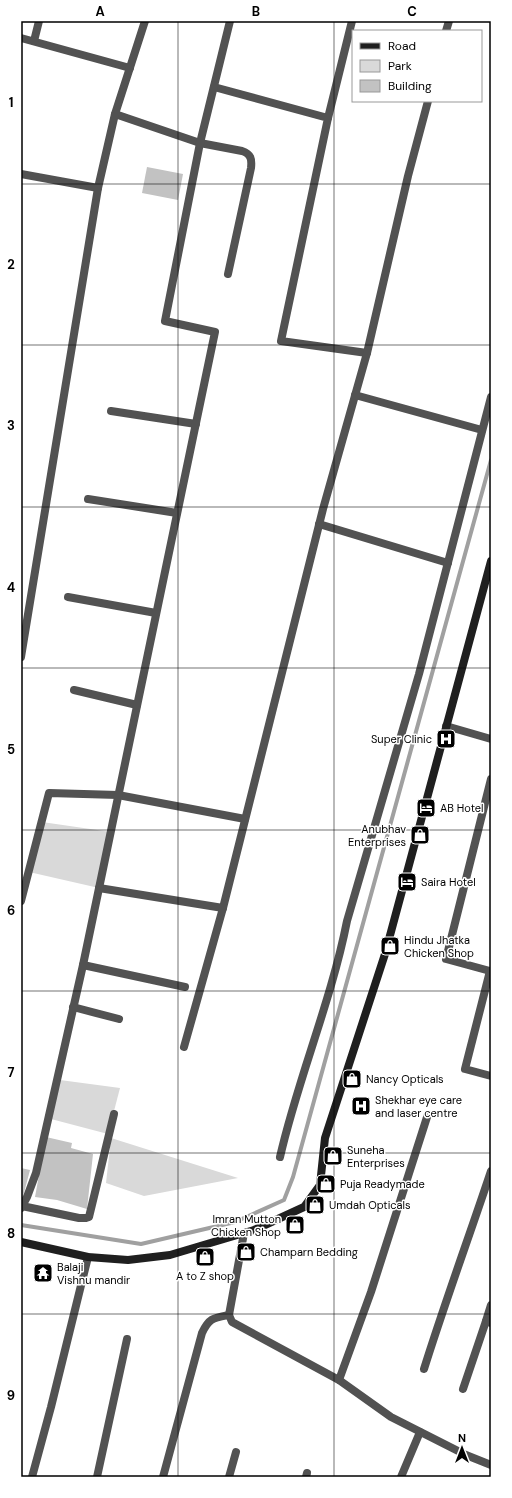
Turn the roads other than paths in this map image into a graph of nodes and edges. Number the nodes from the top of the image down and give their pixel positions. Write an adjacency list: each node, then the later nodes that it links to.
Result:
1 (39, 21): 6 (street)
2 (145, 21): 7 (street)
3 (230, 21): 8 (street)
4 (352, 21): 11 (street)
5 (21, 38): 6 (street)
6 (34, 41): 7 (street)
7 (130, 68): 10 (street)
8 (214, 87): 11 (street); 12 (street)
9 (428, 102): 16 (street)
10 (115, 114): 12 (street); 14 (street)
11 (328, 118): 16 (street)
12 (200, 143): 15 (street); 20 (street)
13 (21, 174): 14 (street)
14 (98, 188): 29 (street)
15 (228, 274)
16 (367, 353): 17 (street)
17 (355, 395): 21 (street); 24 (street)
18 (491, 397): 21 (street)
19 (111, 411): 20 (street)
20 (196, 424): 23 (street)
21 (482, 430): 26 (street)
22 (88, 499): 23 (street)
23 (177, 513): 28 (street)
24 (319, 524): 26 (street); 36 (street)
25 (491, 561): 32 (street)
26 (448, 563): 48 (street)
27 (68, 597): 28 (street)
28 (156, 613): 31 (street)
29 (21, 657)
30 (74, 690): 31 (street)
31 (137, 705): 35 (street)
32 (446, 726): 33 (street); 51 (street)
33 (491, 739)
34 (491, 779): 45 (street)
35 (118, 795): 36 (street); 37 (street); 38 (street)
36 (245, 819): 39 (street)
37 (99, 888): 39 (street); 40 (street)
38 (21, 901)
39 (223, 908): 44 (street)
40 (83, 965): 41 (street); 42 (street)
41 (185, 987)
42 (73, 1008): 43 (street); 50 (street)
43 (120, 1019)
44 (184, 1047)
45 (491, 1076)
46 (114, 1114): 50 (street)
47 (428, 1114): 59 (street)
48 (280, 1158)
49 (491, 1171): 58 (street)
50 (21, 1207)
51 (244, 1233): 53 (street); 55 (street)
52 (21, 1242): 53 (street)
53 (88, 1257): 64 (street)
54 (491, 1305): 56 (street)
55 (228, 1315): 59 (street); 66 (street)
56 (488, 1322): 60 (street)
57 (127, 1339): 65 (street)
58 (424, 1368)
59 (339, 1380): 61 (street)
60 (463, 1389)
61 (420, 1432): 63 (street); 68 (street)
62 (236, 1452): 67 (street)
63 (491, 1465)
64 (32, 1477)
65 (97, 1477)
66 (162, 1477)
67 (229, 1477)
68 (400, 1477)

